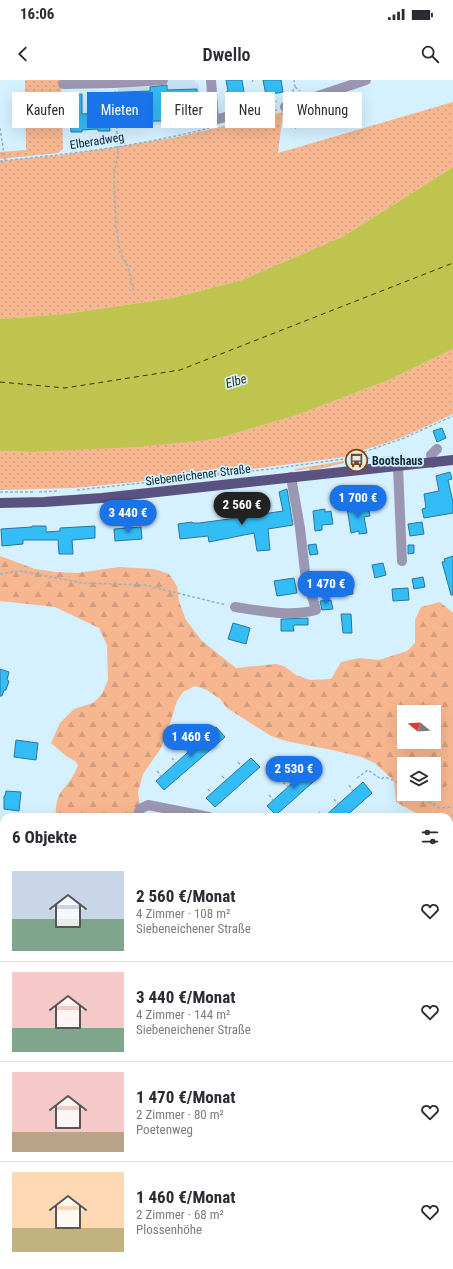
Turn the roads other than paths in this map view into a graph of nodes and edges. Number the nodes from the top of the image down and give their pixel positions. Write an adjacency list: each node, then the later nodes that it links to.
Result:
1 (163, 80): 4 (street)
2 (212, 80): 6 (street)
3 (366, 80): 5 (street)
4 (63, 84)
5 (330, 92)
6 (225, 117)
7 (437, 449): 9 (street)
8 (453, 460): 9 (main road, Siebeneichener Straße)
9 (433, 463): 10 (main road, Siebeneichener Straße)
10 (398, 467): 11 (main road, Siebeneichener Straße); 13 (street)
11 (291, 477): 12 (main road, Siebeneichener Straße); 14 (street)
12 (0, 503)
13 (402, 561)
14 (235, 607)
15 (138, 813): 16 (street)
16 (189, 813)

